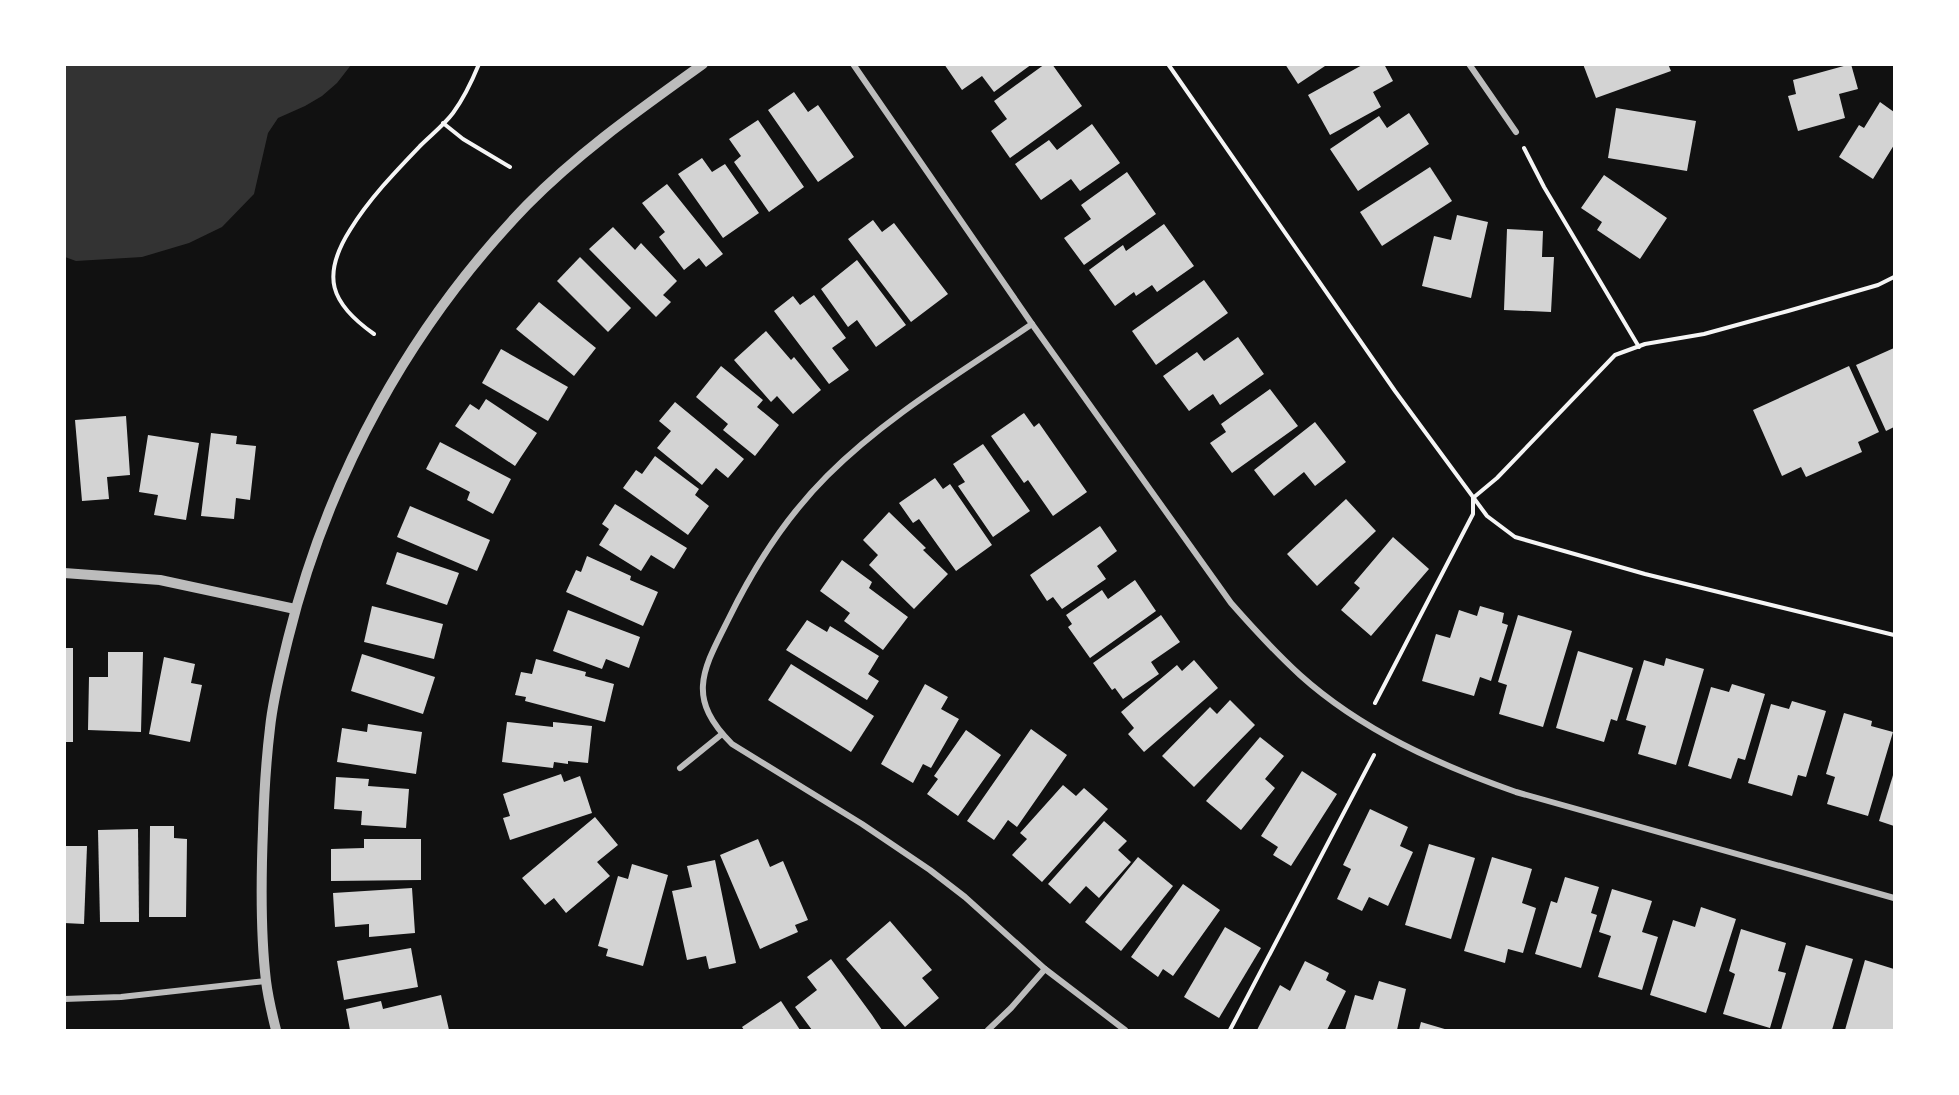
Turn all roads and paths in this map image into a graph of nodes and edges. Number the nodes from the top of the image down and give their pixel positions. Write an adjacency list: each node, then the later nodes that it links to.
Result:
1 (479, 64): 6 (path)
2 (703, 64): 15 (street)
3 (853, 64): 10 (street)
4 (1168, 64): 13 (path)
5 (1469, 64): 7 (street)
6 (443, 123): 8 (path); 11 (path)
7 (1516, 132): 12 (path)
8 (510, 166)
9 (1894, 277): 12 (path)
10 (1032, 324): 18 (street); 21 (street)
11 (374, 334)
12 (1639, 347): 13 (path)
13 (1473, 498): 16 (path); 17 (path)
14 (64, 573): 15 (street)
15 (295, 609): 23 (street)
16 (1894, 635)
17 (1375, 703)
18 (722, 734): 20 (street); 22 (street)
19 (1374, 755): 28 (path)
20 (680, 768)
21 (1894, 898)
22 (1045, 969): 26 (street); 27 (street)
23 (266, 981): 24 (street); 25 (street)
24 (64, 999)
25 (276, 1030)
26 (988, 1030)
27 (1125, 1030)
28 (1230, 1030)

